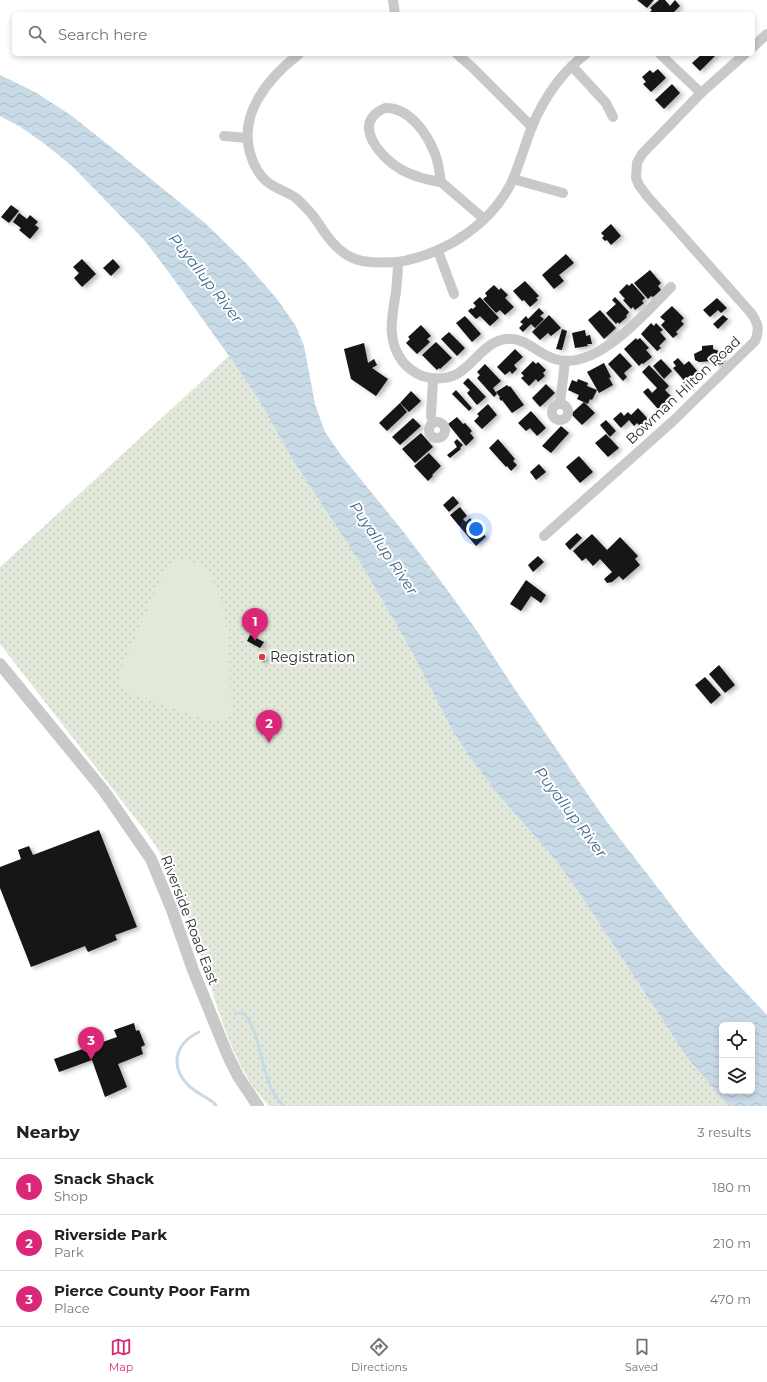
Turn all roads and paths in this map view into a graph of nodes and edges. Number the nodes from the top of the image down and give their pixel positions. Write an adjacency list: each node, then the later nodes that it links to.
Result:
1 (393, 0): 2 (street)
2 (395, 12)
3 (767, 34): 4 (street)
4 (755, 45)
5 (296, 56): 15 (street)
6 (459, 56): 13 (street)
7 (584, 56): 10 (street)
8 (662, 56): 11 (street)
9 (743, 56): 11 (street, Bowman Hilton Road)
10 (572, 66): 12 (street); 13 (street)
11 (701, 93): 28 (street, Bowman Hilton Road)
12 (613, 117)
13 (532, 128): 16 (street)
14 (224, 136): 15 (street)
15 (247, 138): 21 (street)
16 (513, 179): 18 (street); 19 (street)
17 (441, 182): 17 (street); 19 (street)
18 (564, 193)
19 (484, 219): 20 (street)
20 (438, 251): 21 (street); 23 (street)
21 (398, 262): 25 (street)
22 (671, 288): 24 (street)
23 (454, 294)
24 (565, 361): 25 (street); 26 (street)
25 (433, 379): 27 (street)
26 (560, 404)
27 (433, 423)
28 (544, 536)
29 (0, 664): 30 (street, Riverside Road East)
30 (257, 1106)

